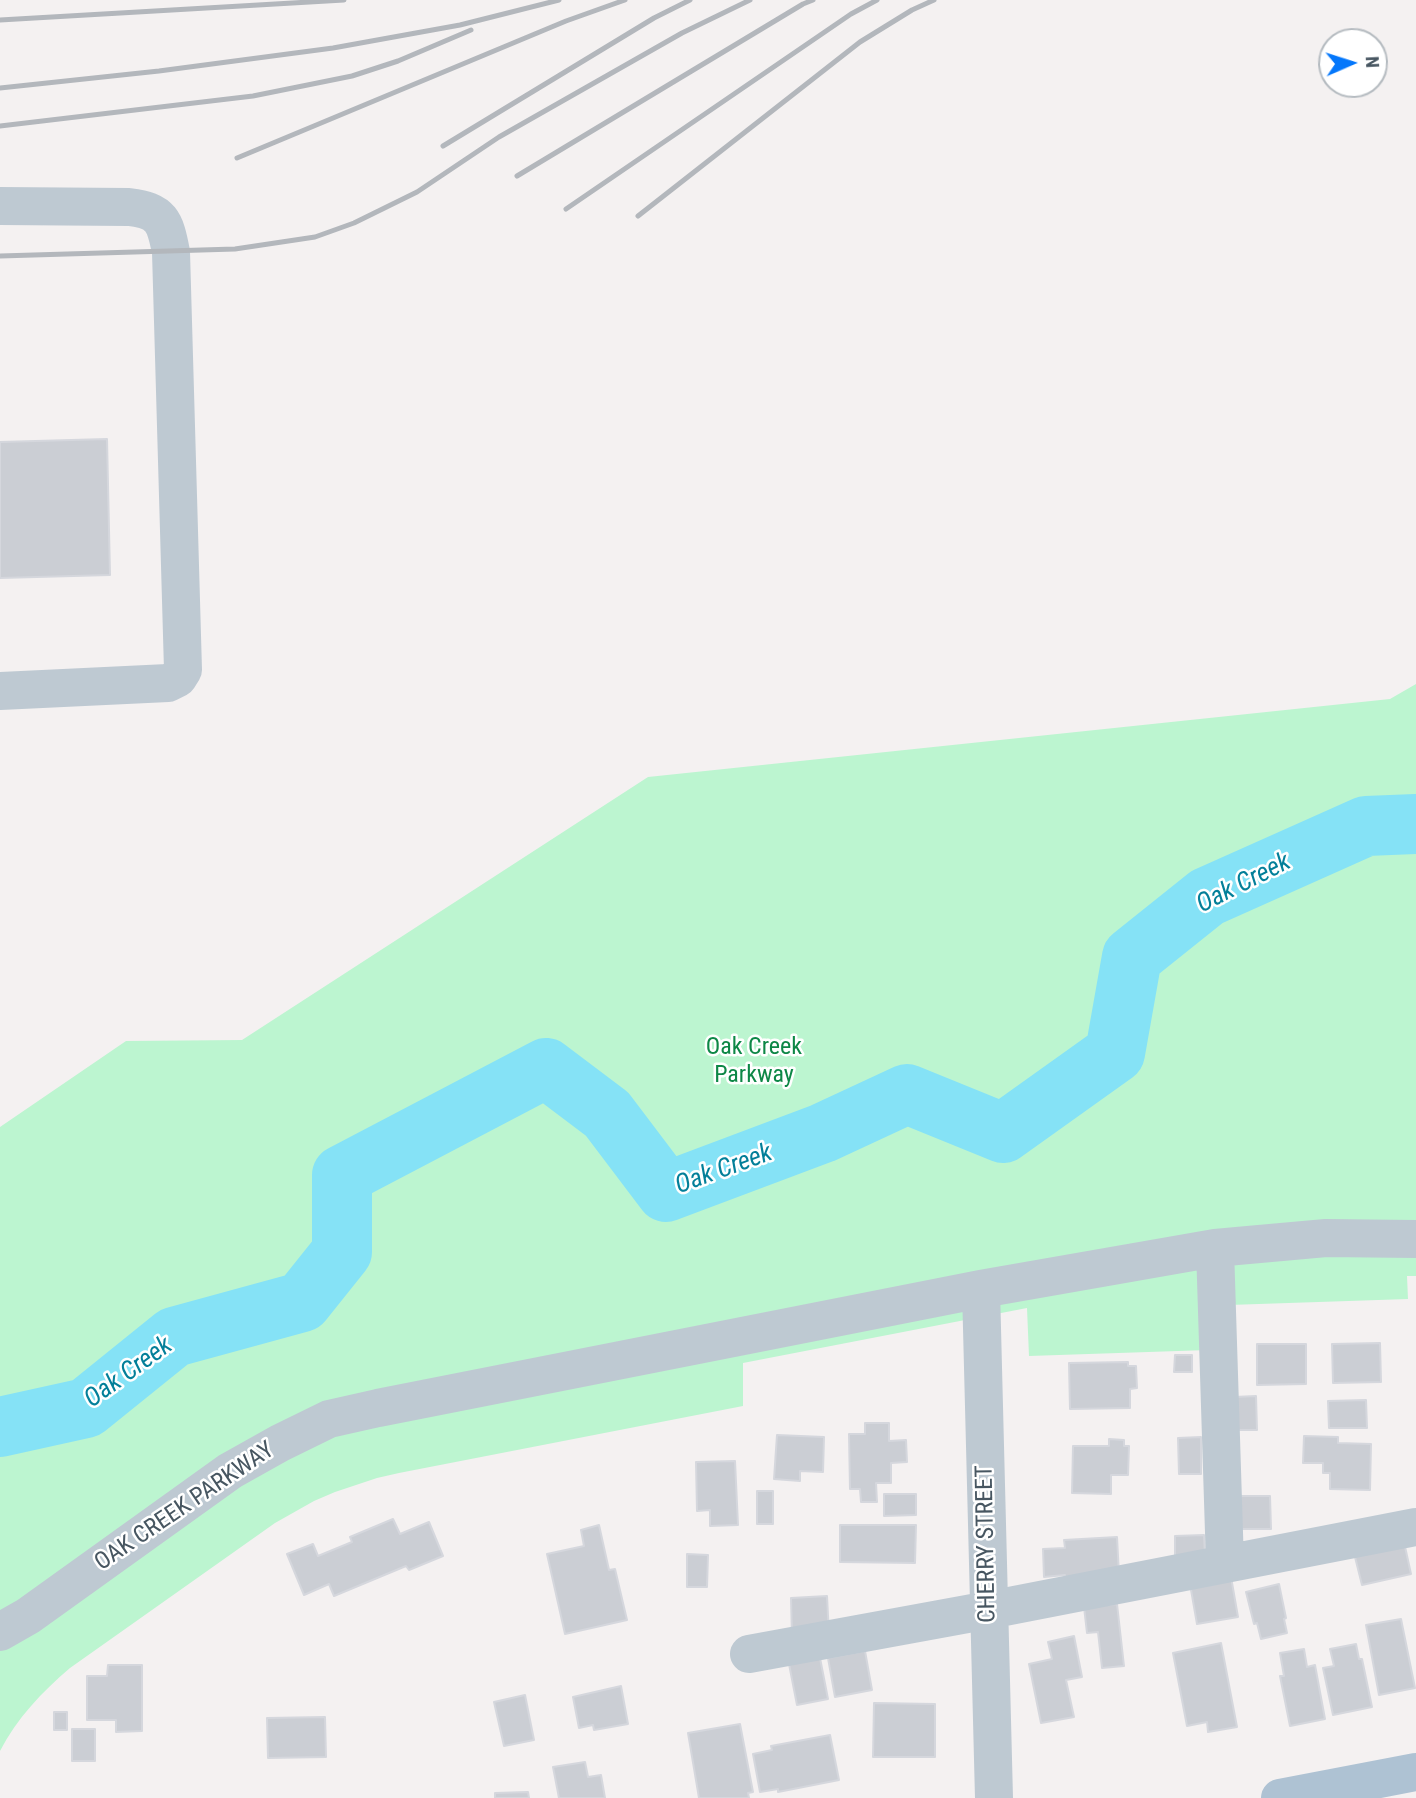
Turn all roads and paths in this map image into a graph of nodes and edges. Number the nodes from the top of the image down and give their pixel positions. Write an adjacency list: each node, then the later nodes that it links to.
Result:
1 (0, 206): 2 (street)
2 (0, 691)
3 (1416, 1239): 4 (street, OAK CREEK PARKWAY)
4 (1215, 1248): 5 (street, OAK CREEK PARKWAY); 7 (street)
5 (981, 1289): 8 (street, CHERRY STREET); 9 (street, OAK CREEK PARKWAY)
6 (1416, 1527): 7 (street)
7 (1225, 1564): 8 (street)
8 (989, 1610): 10 (street); 12 (street, CHERRY STREET)
9 (0, 1632)
10 (749, 1654)
11 (1416, 1772): 13 (main road)
12 (994, 1798)
13 (1280, 1798)

